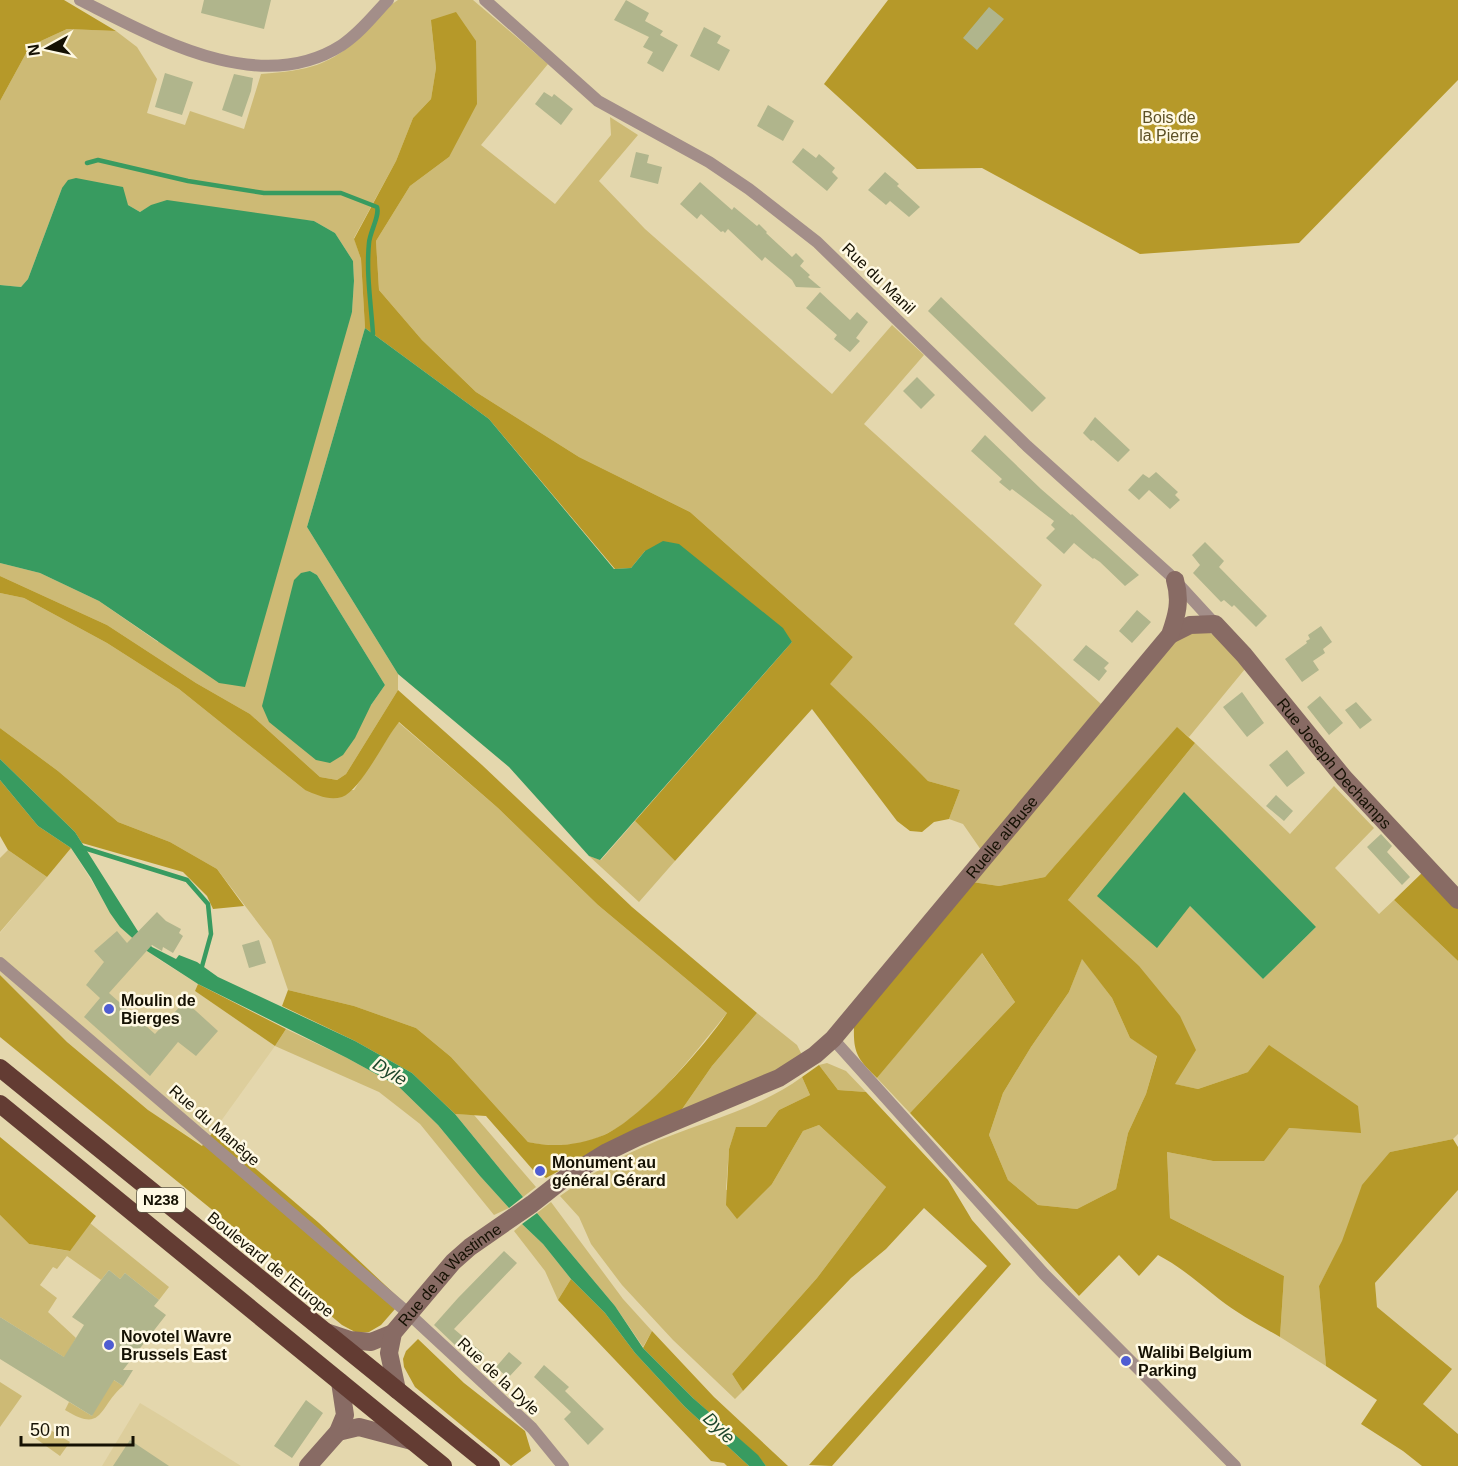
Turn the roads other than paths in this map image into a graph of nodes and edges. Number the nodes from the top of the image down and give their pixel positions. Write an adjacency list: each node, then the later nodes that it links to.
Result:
1 (80, 0): 2 (street)
2 (388, 0)
3 (485, 0): 4 (street, Rue du Manil)
4 (1175, 580): 5 (street, Rue du Manil); 6 (street, Ruelle al'Buse)
5 (1215, 624): 6 (street, Ruelle al'Buse); 7 (street, Rue Joseph Dechamps)
6 (1170, 635): 9 (street, Ruelle al'Buse)
7 (1458, 900)
8 (0, 963): 13 (street, Rue du Manège)
9 (833, 1038): 12 (street, Ruelle al'Buse); 24 (street)
10 (0, 1068): 14 (highway, Boulevard de l'Europe / N238)
11 (0, 1104): 16 (highway, N238)
12 (509, 1221): 13 (street, Rue de la Wastinne)
13 (408, 1313): 15 (street, Rue de la Wastinne); 23 (street, Rue de la Dyle)
14 (322, 1331): 15 (street, Rue de la Wastinne); 17 (highway, Boulevard de l'Europe / N238)
15 (393, 1333): 17 (street, Rue de la Wastinne)
16 (340, 1382): 18 (street); 19 (highway, N238)
17 (397, 1390): 22 (highway, Boulevard de l'Europe / N238)
18 (338, 1432): 19 (street); 20 (street)
19 (413, 1441): 21 (highway, N238)
20 (311, 1465)
21 (443, 1466)
22 (491, 1466)
23 (563, 1466)
24 (1235, 1466)

